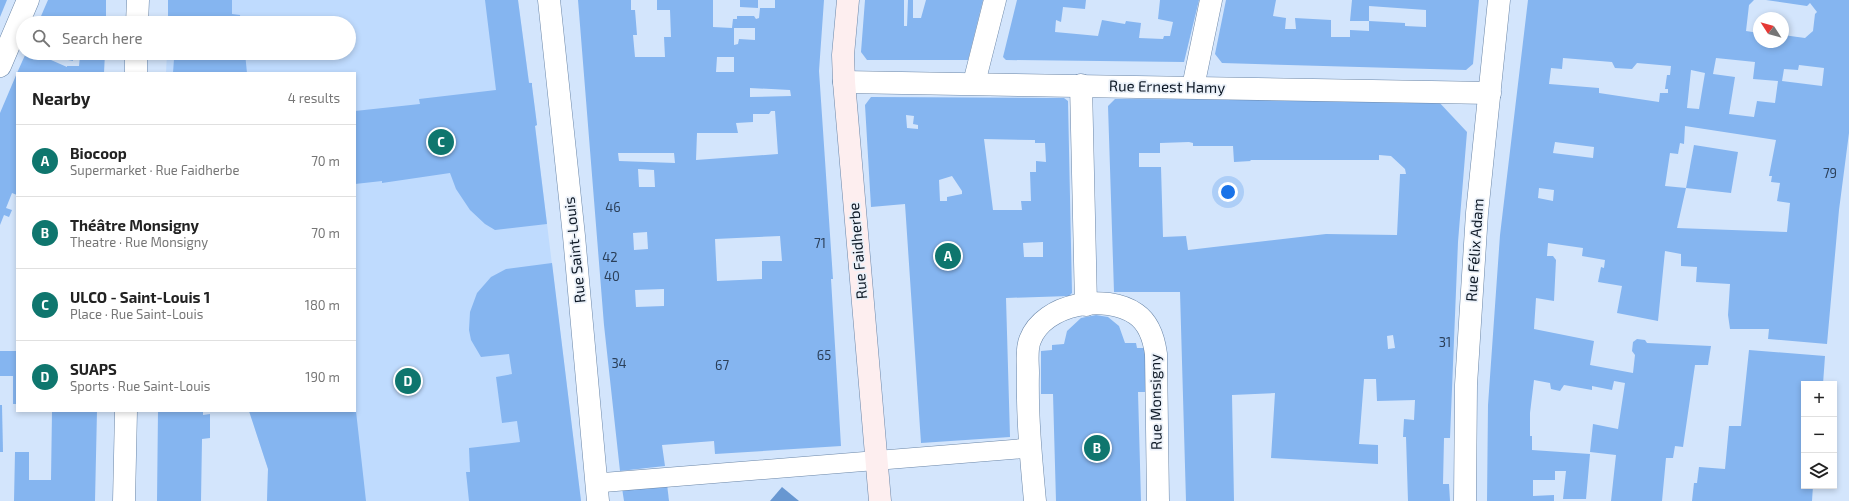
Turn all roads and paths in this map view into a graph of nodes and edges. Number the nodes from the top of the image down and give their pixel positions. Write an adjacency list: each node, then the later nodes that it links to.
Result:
1 (28, 0): 8 (street)
2 (138, 0): 9 (street)
3 (549, 0): 23 (street, Rue Saint-Louis)
4 (848, 0): 14 (main road, Rue Faidherbe)
5 (996, 0): 15 (street)
6 (1211, 0): 17 (street)
7 (1499, 0): 18 (street, Rue Félix Adam)
8 (21, 16)
9 (137, 16)
10 (16, 28): 12 (street)
11 (136, 60): 13 (street)
12 (0, 66)
13 (136, 72)
14 (844, 82): 15 (street, Rue Ernest Hamy); 22 (main road, Rue Faidherbe)
15 (974, 83): 16 (street, Rue Ernest Hamy)
16 (1081, 85): 17 (street, Rue Ernest Hamy); 19 (street)
17 (1193, 87): 18 (street, Rue Ernest Hamy)
18 (1490, 93): 28 (street, Rue Félix Adam)
19 (1086, 305): 21 (street, Rue Monsigny); 27 (street, Rue Monsigny)
20 (126, 412): 24 (street)
21 (1030, 448): 22 (street); 26 (street, Rue Monsigny)
22 (877, 460): 23 (street); 25 (main road, Rue Faidherbe)
23 (598, 492)
24 (124, 501)
25 (880, 501)
26 (1035, 501)
27 (1158, 501)
28 (1465, 501)

